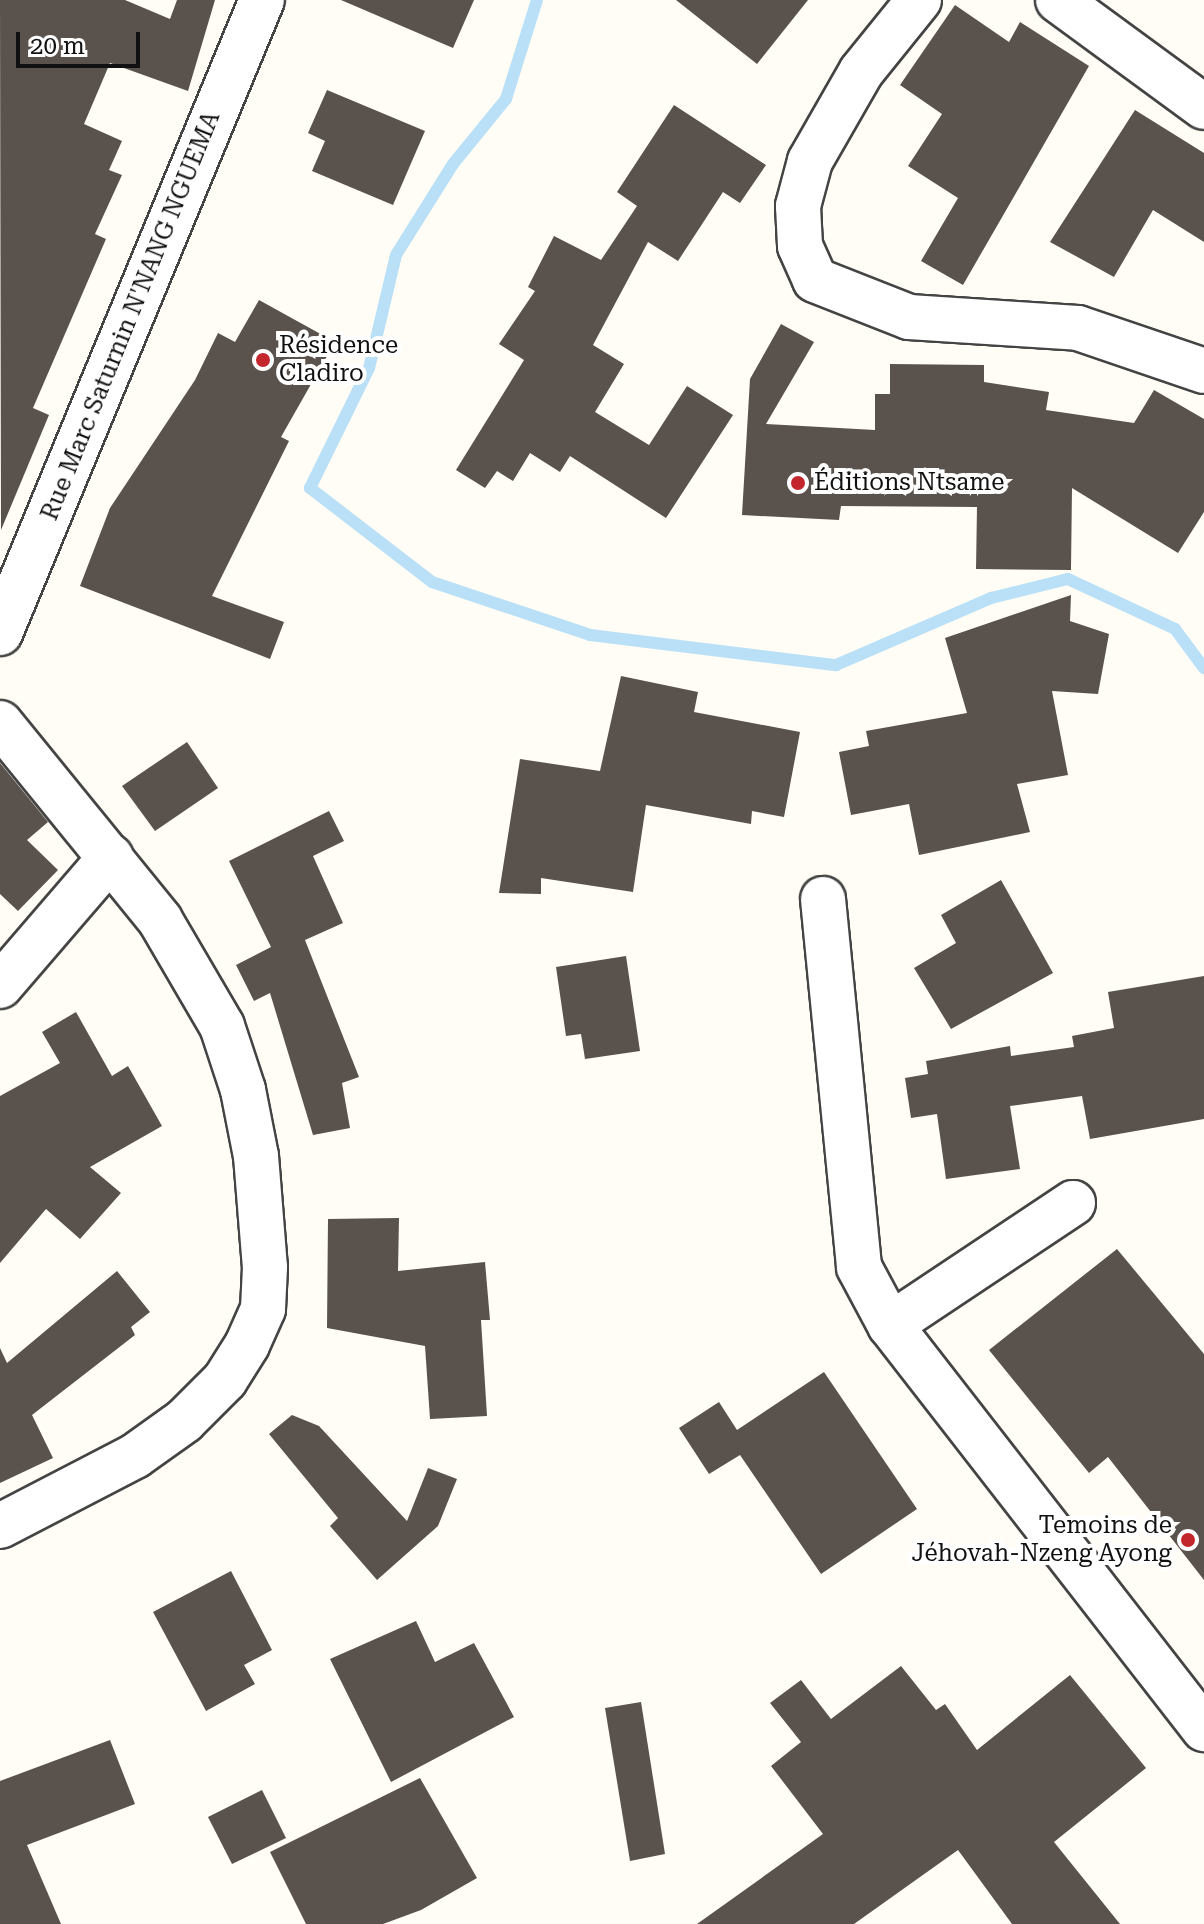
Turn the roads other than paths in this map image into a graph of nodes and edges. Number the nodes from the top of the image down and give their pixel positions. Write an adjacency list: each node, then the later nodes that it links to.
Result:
1 (262, 0): 6 (street, Rue Marc Saturnin N'NANG NGUEMA)
2 (919, 0): 5 (street)
3 (1058, 0): 4 (street)
4 (1204, 107)
5 (1204, 371)
6 (0, 633)
7 (0, 723): 8 (street)
8 (111, 857): 10 (street); 13 (street)
9 (823, 899): 12 (street)
10 (0, 986)
11 (1073, 1203): 12 (street)
12 (890, 1325): 14 (street)
13 (0, 1526)
14 (1204, 1729)

